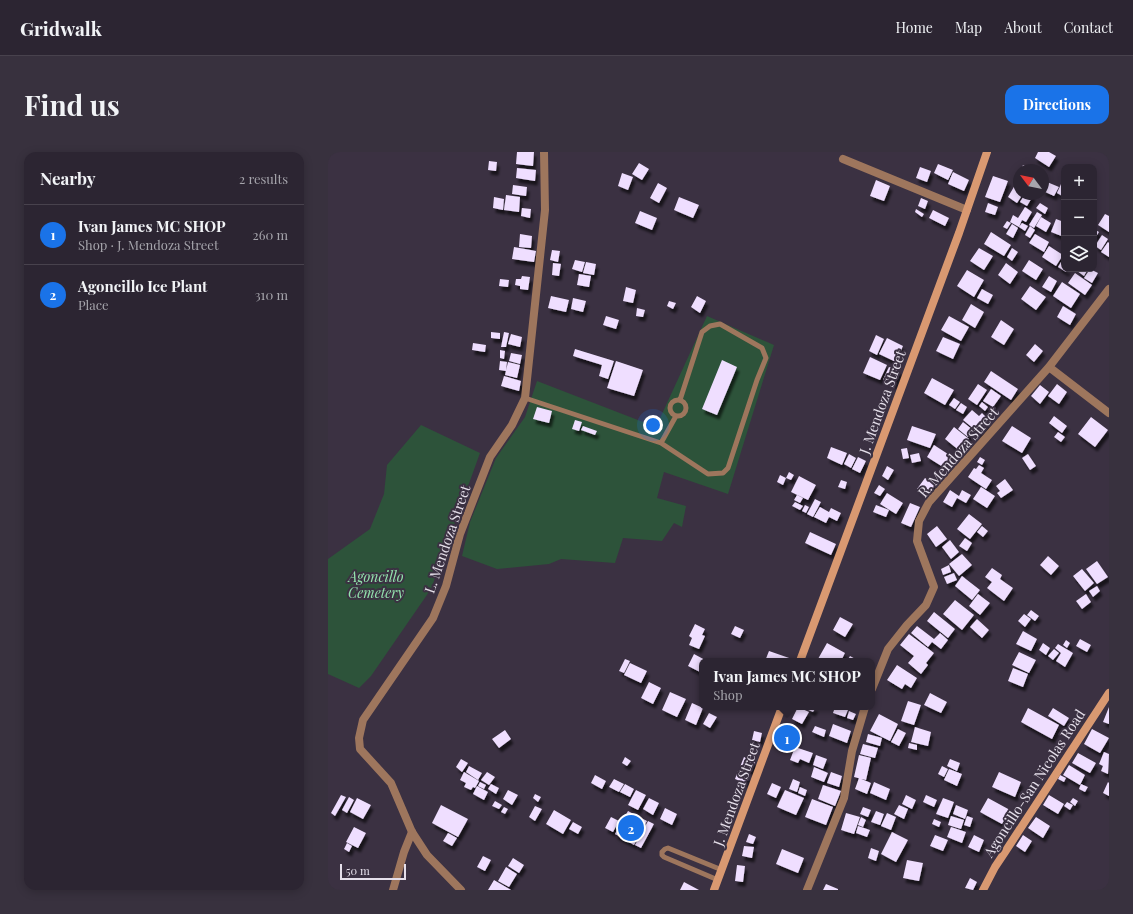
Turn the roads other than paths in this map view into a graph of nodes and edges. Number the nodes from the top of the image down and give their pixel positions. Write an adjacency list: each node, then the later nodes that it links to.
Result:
1 (544, 152): 7 (street, L. Mendoza Street)
2 (987, 152): 4 (main road, J. Mendoza Street)
3 (843, 159): 4 (street)
4 (967, 210): 12 (main road, J. Mendoza Street)
5 (1109, 289): 6 (street, R. Mendoza Street)
6 (1049, 367): 9 (street); 13 (street, R. Mendoza Street)
7 (525, 398): 11 (lane); 17 (street, L. Mendoza Street)
8 (680, 400): 10 (lane); 10 (lane); 11 (lane)
9 (1109, 413)
10 (676, 416): 11 (lane)
11 (661, 443)
12 (801, 658)
13 (875, 682)
14 (1109, 692): 24 (main road, Agoncillo-San Nicolas Road)
15 (781, 710): 18 (main road, J. Mendoza Street)
16 (864, 710): 23 (street)
17 (412, 832): 20 (street); 21 (street, L. Mendoza Street)
18 (722, 870): 19 (main road, J. Mendoza Street); 19 (lane)
19 (718, 880): 22 (main road, J. Mendoza Street)
20 (393, 890)
21 (461, 890)
22 (714, 890)
23 (807, 890)
24 (983, 890)

